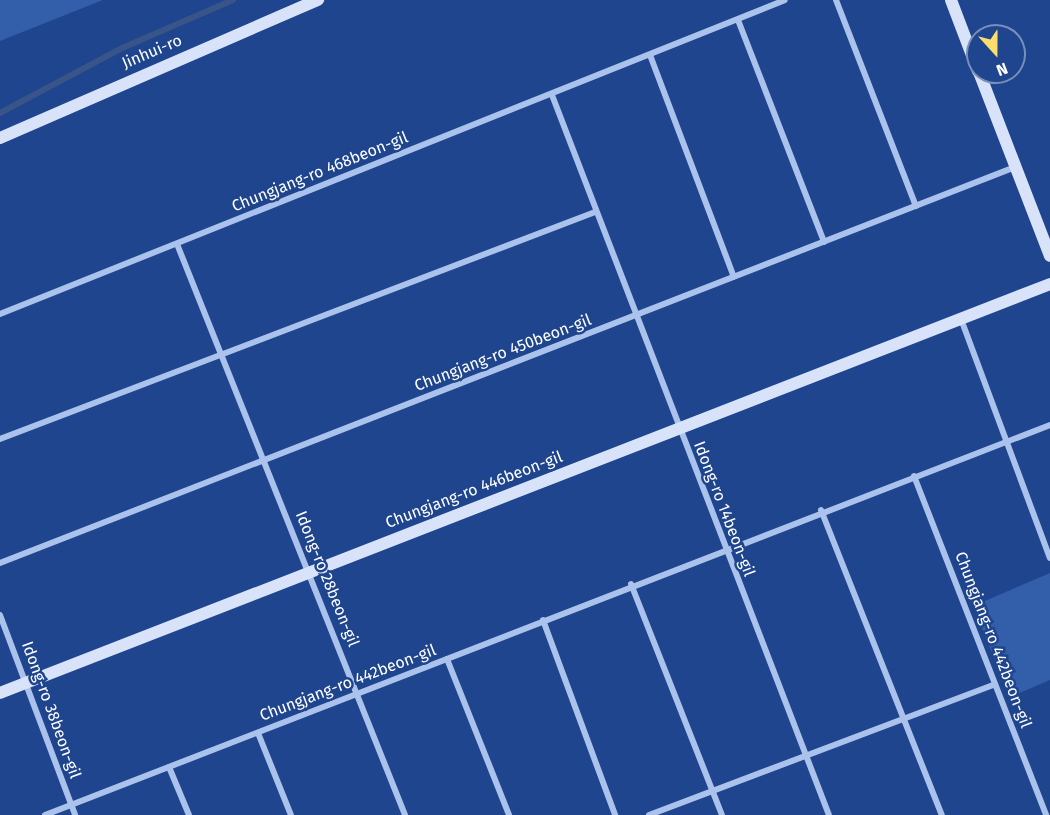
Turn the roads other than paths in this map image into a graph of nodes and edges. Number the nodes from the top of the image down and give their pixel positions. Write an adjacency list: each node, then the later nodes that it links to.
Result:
1 (318, 0): 10 (street, Jinhui-ro)
2 (785, 0): 5 (street, Chungjang-ro 468beon-gil)
3 (836, 0): 12 (street)
4 (951, 0): 6 (street)
5 (738, 20): 7 (street, Chungjang-ro 468beon-gil); 14 (street)
6 (966, 39)
7 (650, 55): 9 (street, Chungjang-ro 468beon-gil); 17 (street)
8 (983, 84): 11 (street)
9 (552, 95): 13 (street, Idong-ro 14beon-gil); 15 (street, Chungjang-ro 468beon-gil)
10 (0, 138)
11 (1016, 167): 12 (street, Chungjang-ro 450beon-gil); 16 (street)
12 (916, 206): 14 (street, Chungjang-ro 450beon-gil)
13 (595, 212): 20 (street, Idong-ro 14beon-gil); 22 (street)
14 (824, 242): 17 (street, Chungjang-ro 450beon-gil)
15 (177, 244): 19 (street, Chungjang-ro 468beon-gil); 22 (street, Idong-ro 28beon-gil)
16 (1050, 256)
17 (734, 277): 20 (street, Chungjang-ro 450beon-gil)
18 (1050, 284): 21 (street, Chungjang-ro 446beon-gil)
19 (0, 314)
20 (634, 316): 24 (street, Idong-ro 14beon-gil); 27 (street, Chungjang-ro 450beon-gil)
21 (961, 319): 24 (street, Chungjang-ro 446beon-gil); 26 (street)
22 (222, 354): 25 (street); 27 (street, Idong-ro 28beon-gil)
23 (1050, 425): 26 (street, Chungjang-ro 442beon-gil)
24 (678, 429): 30 (street, Idong-ro 14beon-gil); 33 (street, Chungjang-ro 446beon-gil)
25 (0, 439)
26 (1006, 441): 28 (street, Chungjang-ro 442beon-gil); 31 (street)
27 (264, 461): 32 (street, Chungjang-ro 450beon-gil); 33 (street, Idong-ro 28beon-gil)
28 (915, 476): 29 (street, Chungjang-ro 442beon-gil); 39 (street, Chungjang-ro 442beon-gil)
29 (821, 510): 30 (street, Chungjang-ro 442beon-gil); 42 (street)
30 (724, 547): 34 (street, Chungjang-ro 442beon-gil); 44 (street, Idong-ro 14beon-gil)
31 (1050, 558)
32 (0, 562)
33 (310, 572): 38 (street, Chungjang-ro 446beon-gil); 41 (street, Idong-ro 28beon-gil)
34 (631, 584): 36 (street, Chungjang-ro 442beon-gil); 46 (street)
35 (0, 615): 38 (street, Idong-ro 38beon-gil)
36 (543, 620): 37 (street, Chungjang-ro 442beon-gil); 54 (street)
37 (447, 659): 41 (street, Chungjang-ro 442beon-gil); 53 (street, Chungjang-ro 442beon-gil)
38 (27, 682): 40 (street, Chungjang-ro 446beon-gil); 47 (street, Idong-ro 38beon-gil)
39 (995, 684): 42 (street); 59 (street, Chungjang-ro 442beon-gil)
40 (0, 693)
41 (359, 694): 43 (street, Chungjang-ro 442beon-gil); 52 (street, Idong-ro 28beon-gil)
42 (904, 718): 44 (street); 58 (street)
43 (258, 733): 45 (street, Chungjang-ro 442beon-gil); 51 (street, Chungjang-ro 442beon-gil)
44 (806, 756): 46 (street); 57 (street, Idong-ro 14beon-gil)
45 (169, 767): 47 (street, Chungjang-ro 442beon-gil); 50 (street)
46 (713, 791): 55 (street); 56 (street)
47 (71, 805): 48 (street, Chungjang-ro 442beon-gil); 49 (street, Idong-ro 38beon-gil)
48 (45, 815)
49 (75, 815)
50 (189, 815)
51 (291, 815)
52 (405, 815)
53 (509, 815)
54 (615, 815)
55 (649, 815)
56 (722, 815)
57 (828, 815)
58 (942, 815)
59 (1046, 815)

